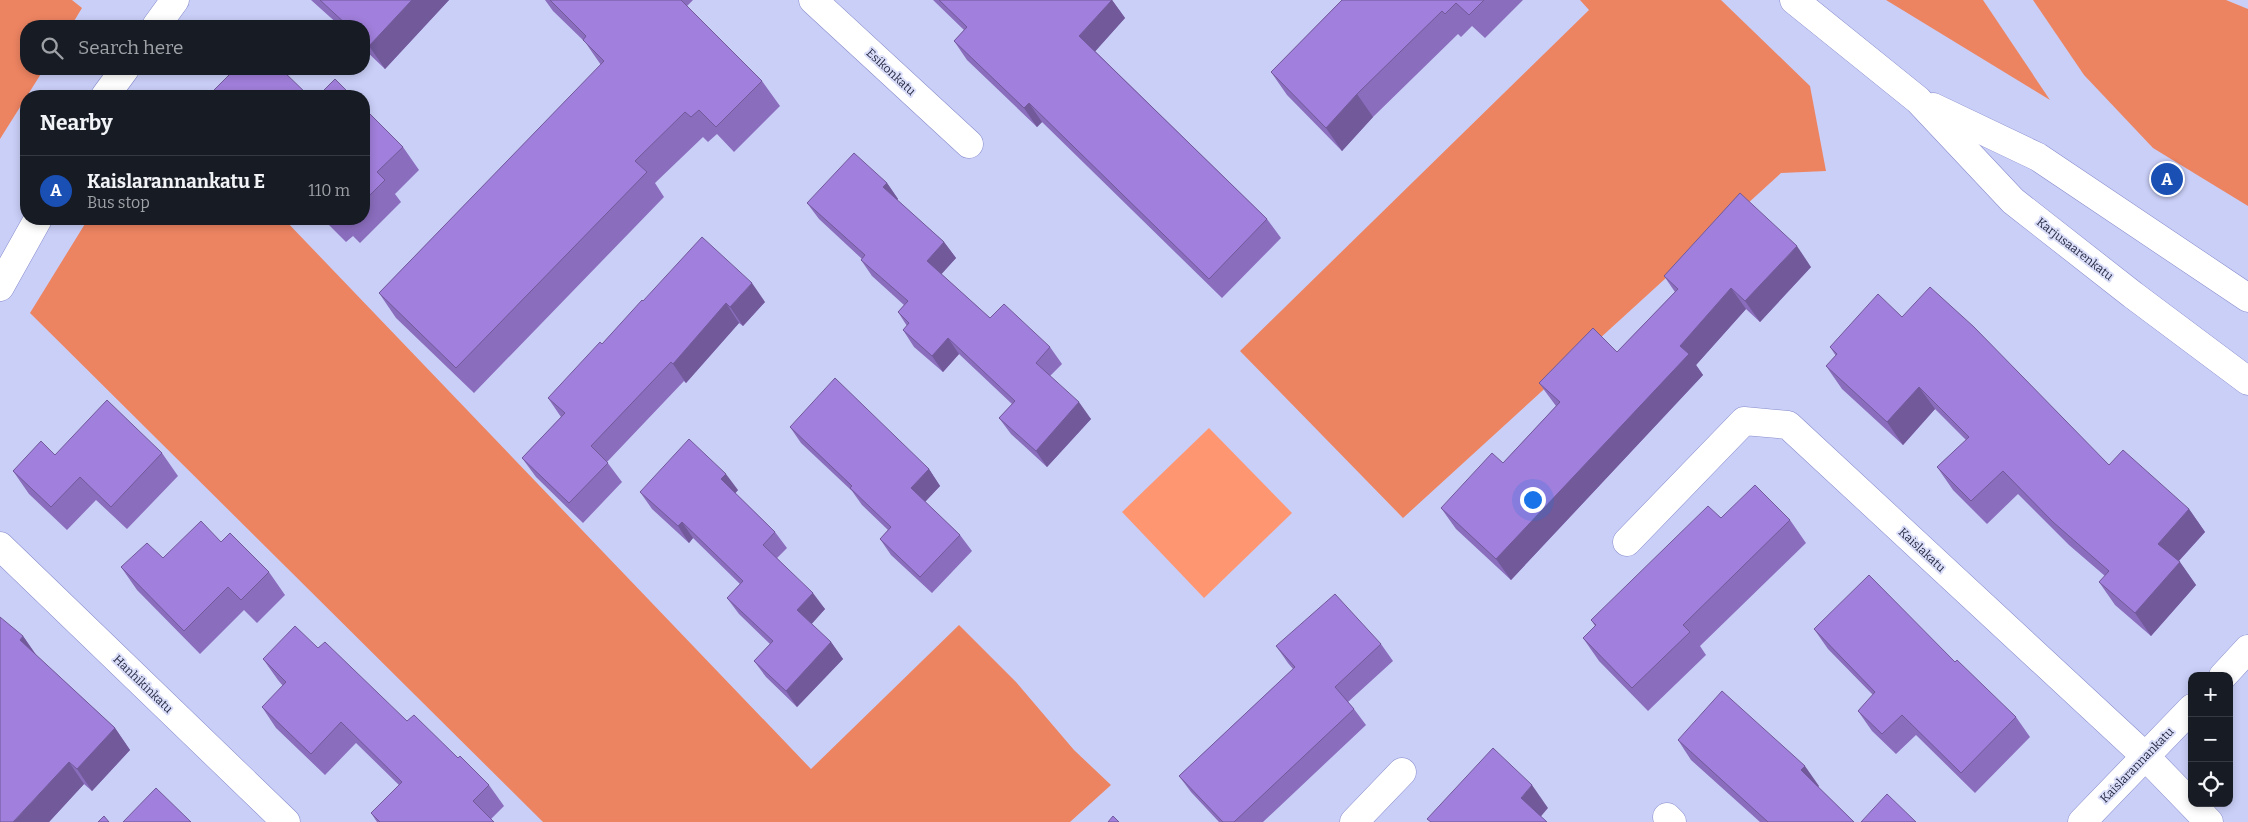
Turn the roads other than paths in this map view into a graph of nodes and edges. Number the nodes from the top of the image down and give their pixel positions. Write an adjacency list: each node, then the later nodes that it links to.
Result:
1 (175, 0): 4 (street)
2 (813, 0): 8 (street, Esikonkatu)
3 (1794, 0): 7 (street, Karjusaarenkatu)
4 (160, 20)
5 (121, 75): 6 (street)
6 (109, 90)
7 (1918, 100): 11 (street, Karjusaarenkatu); 12 (street, Karjusaarenkatu)
8 (969, 144)
9 (35, 225): 10 (street)
10 (0, 287)
11 (2248, 298)
12 (2248, 381)
13 (1626, 542): 18 (street, Kaislakatu)
14 (0, 546): 20 (street, Hanhikinkatu)
15 (2248, 649): 16 (street)
16 (2226, 672)
17 (2188, 712): 18 (street, Kaislarannankatu)
18 (2146, 757): 22 (street, Kaislarannankatu); 23 (street, Kaislakatu)
19 (1402, 772): 21 (street)
20 (286, 822)
21 (1354, 822)
22 (2082, 822)
23 (2209, 822)

